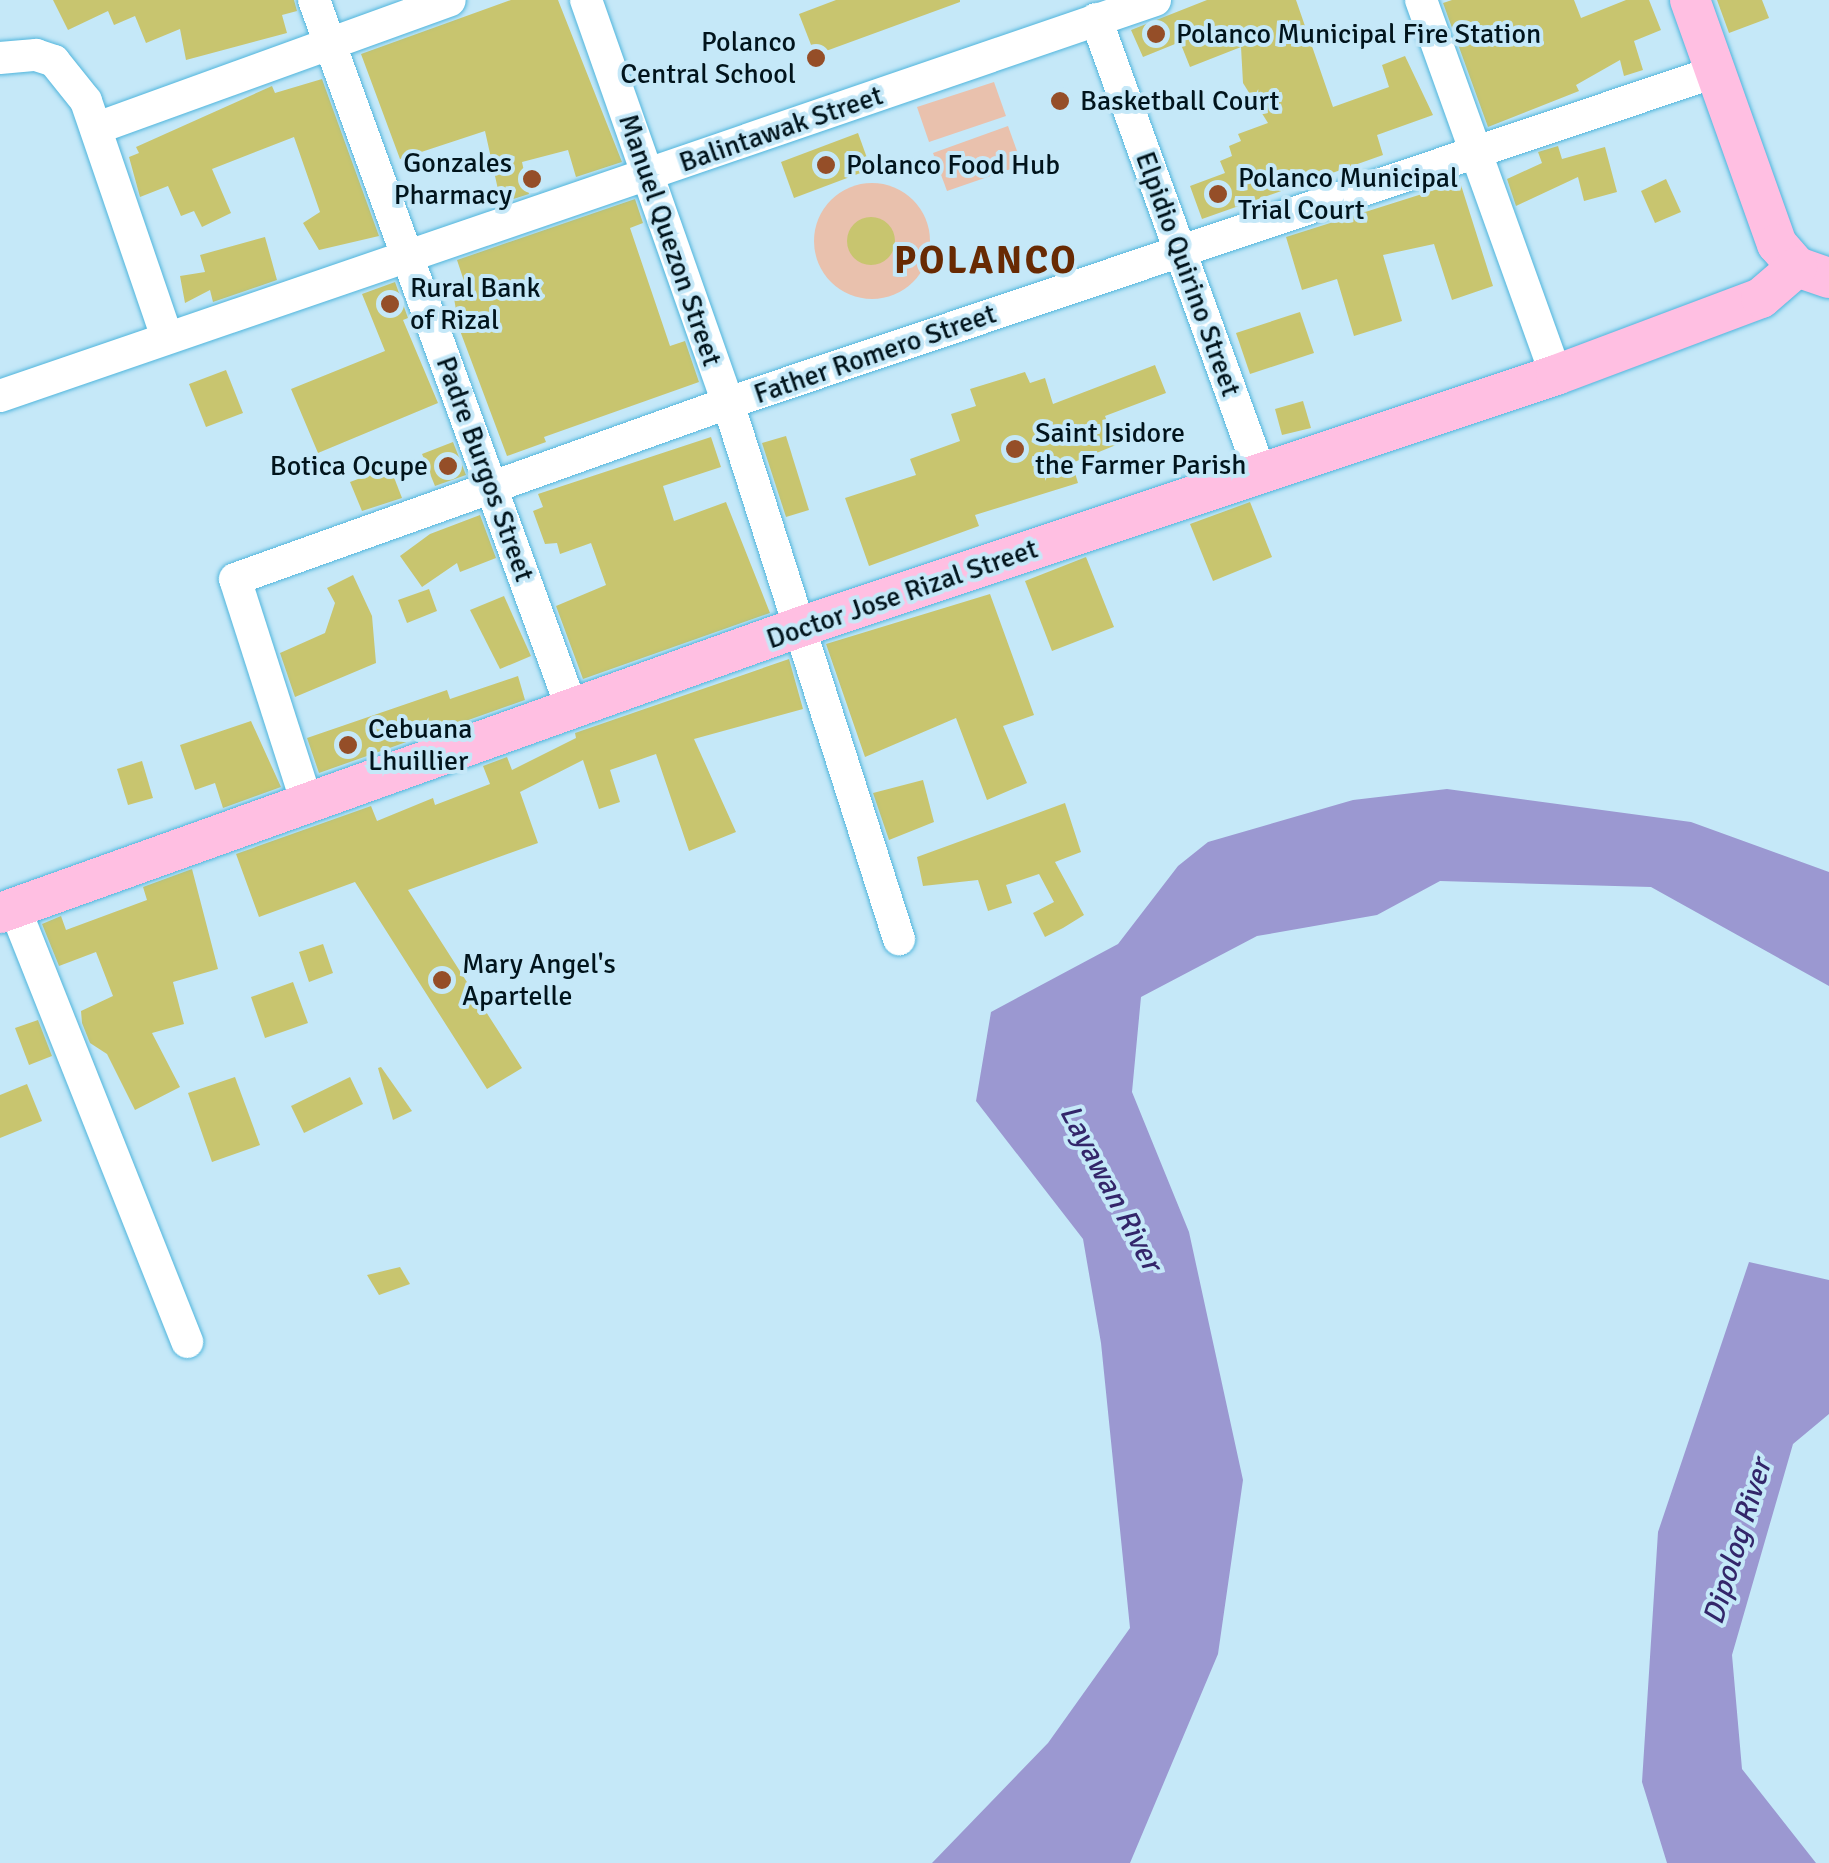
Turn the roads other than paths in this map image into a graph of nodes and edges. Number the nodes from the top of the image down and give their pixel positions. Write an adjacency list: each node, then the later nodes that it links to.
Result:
1 (314, 0): 8 (street, Padre Burgos Street)
2 (450, 0): 8 (street)
3 (586, 0): 13 (street, Manuel Quezon Street)
4 (1155, 0): 7 (street, Balintawak Street)
5 (1421, 0): 12 (street)
6 (1690, 0): 10 (main road)
7 (1096, 19): 13 (street, Balintawak Street); 14 (street, Elpidio Quirino Street)
8 (330, 44): 11 (street); 15 (street, Padre Burgos Street)
9 (0, 58): 11 (street)
10 (1714, 72): 12 (street, Father Romero Street); 16 (main road)
11 (97, 128): 17 (street)
12 (1477, 152): 14 (street, Father Romero Street); 18 (street)
13 (647, 176): 15 (street, Balintawak Street); 20 (street, Manuel Quezon Street)
14 (1180, 251): 20 (street, Father Romero Street); 21 (street, Elpidio Quirino Street)
15 (407, 254): 17 (street, Balintawak Street); 22 (street, Padre Burgos Street)
16 (1813, 272): 18 (main road, Doctor Jose Rizal Street)
17 (167, 338): 19 (street, Balintawak Street)
18 (1556, 375): 21 (main road, Doctor Jose Rizal Street)
19 (0, 396)
20 (728, 403): 22 (street, Father Romero Street); 23 (street, Manuel Quezon Street)
21 (1260, 473): 23 (main road, Doctor Jose Rizal Street)
22 (492, 488): 24 (street, Padre Burgos Street); 25 (street, Father Romero Street)
23 (800, 626): 24 (main road, Doctor Jose Rizal Street); 27 (street, Manuel Quezon Street)
24 (572, 712): 25 (main road, Doctor Jose Rizal Street)
25 (308, 803): 26 (main road, Doctor Jose Rizal Street)
26 (8, 911): 28 (street)
27 (899, 939)
28 (187, 1342)

